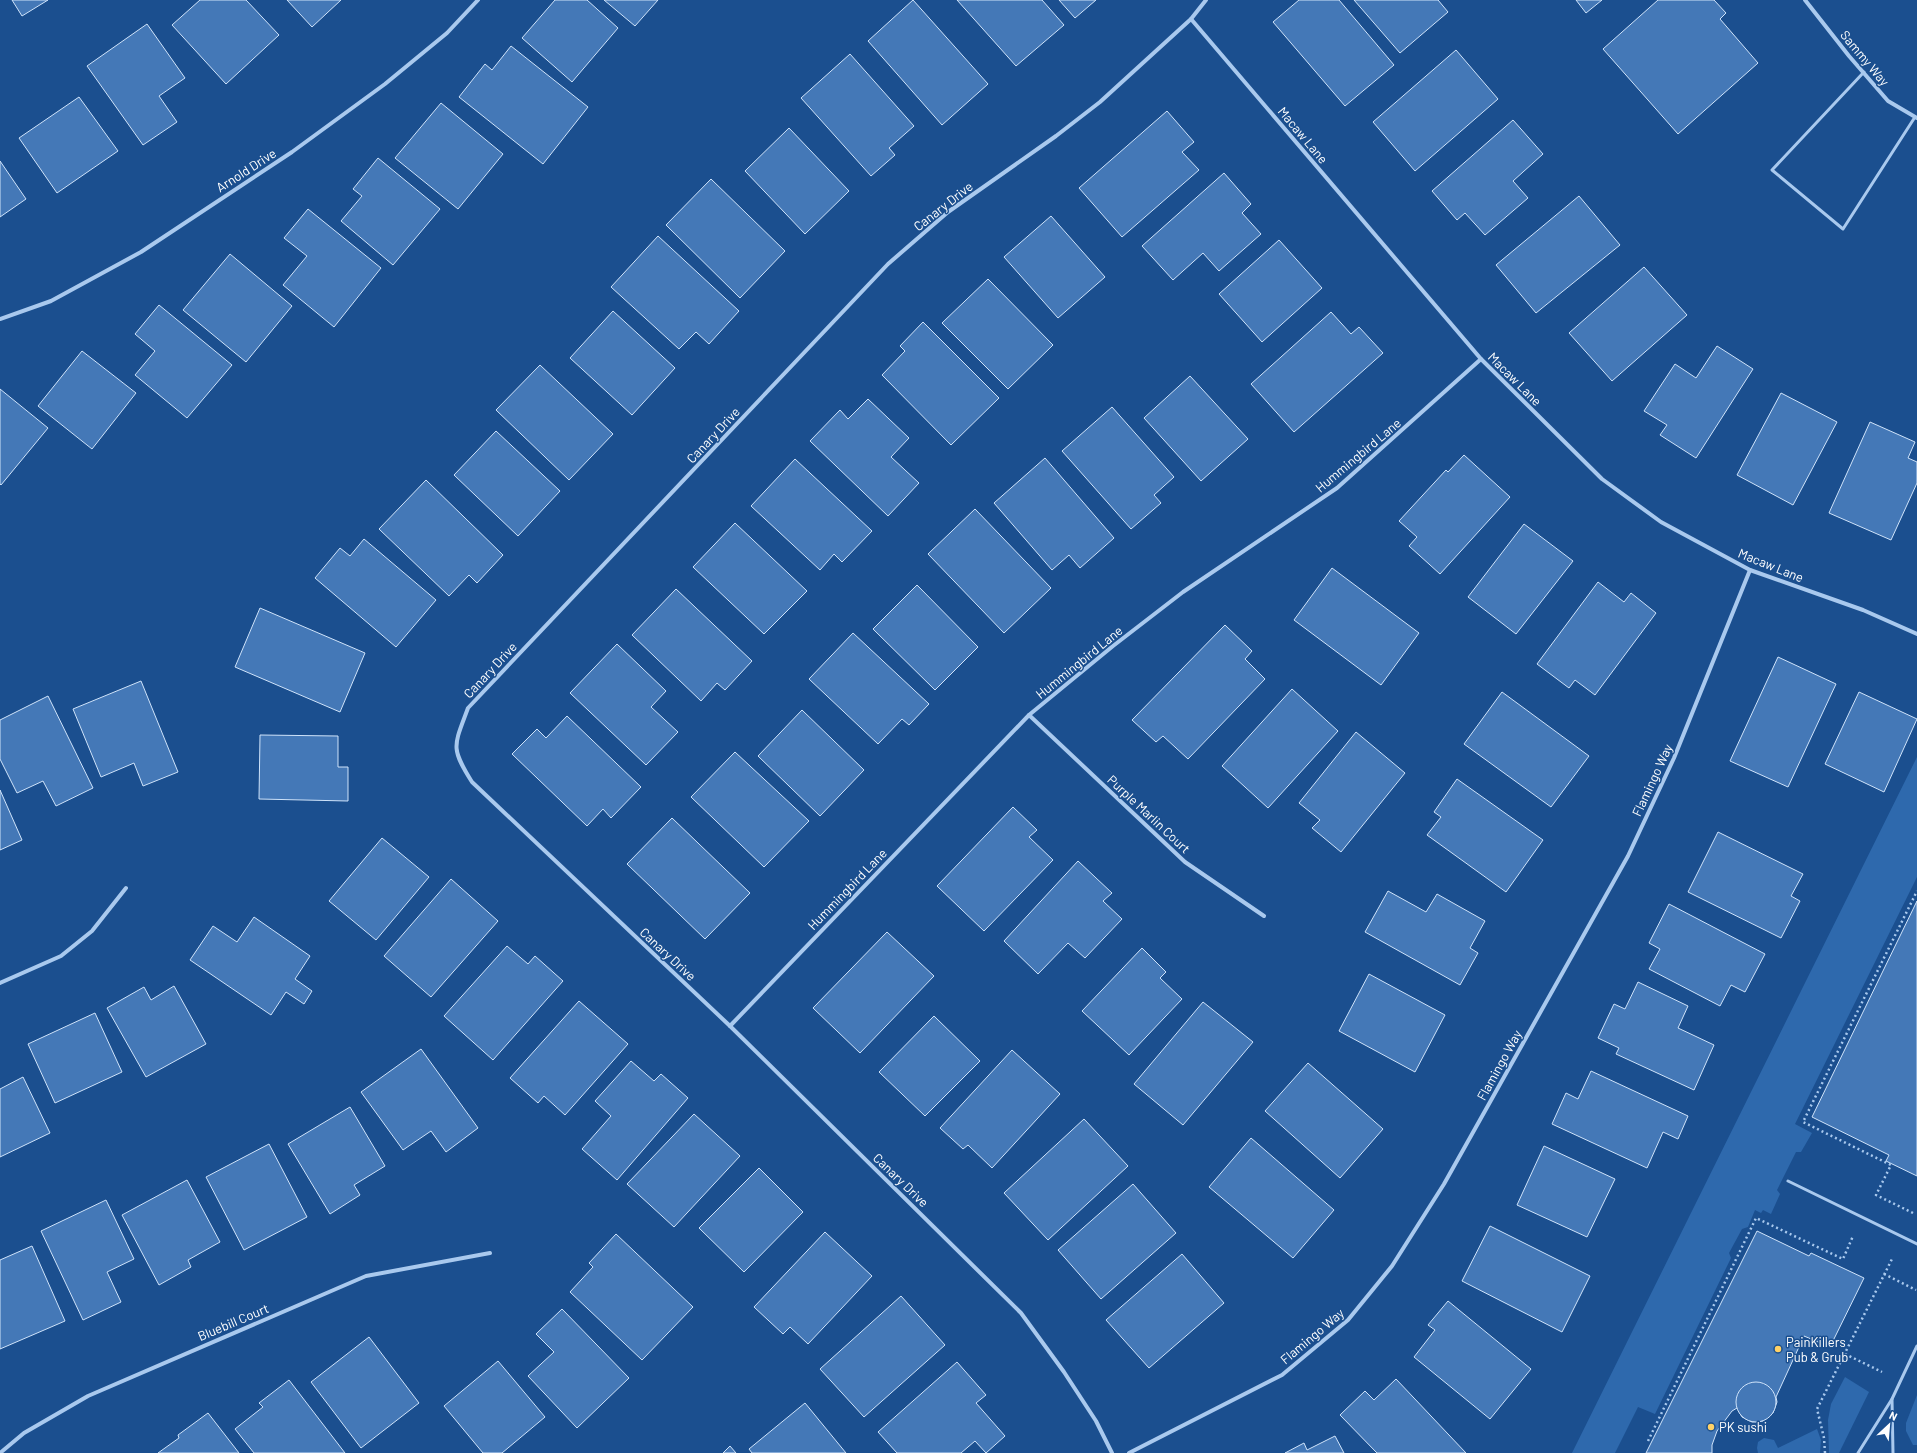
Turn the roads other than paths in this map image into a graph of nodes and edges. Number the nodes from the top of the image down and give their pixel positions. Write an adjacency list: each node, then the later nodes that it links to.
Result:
1 (478, 0): 7 (street, Arnold Drive)
2 (1206, 0): 4 (street, Canary Drive)
3 (1805, 0): 5 (street, Sammy Way)
4 (1191, 19): 8 (street, Macaw Lane); 15 (street, Canary Drive)
5 (1864, 72): 6 (street, Sammy Way); 6 (lane)
6 (1916, 118)
7 (0, 319)
8 (1480, 359): 9 (street, Macaw Lane); 11 (street, Hummingbird Lane)
9 (1750, 570): 10 (street, Macaw Lane); 23 (street, Flamingo Way)
10 (1917, 634)
11 (1029, 715): 13 (street, Purple Marlin Court); 15 (street, Hummingbird Lane)
12 (126, 888): 14 (street)
13 (1264, 916)
14 (0, 983)
15 (730, 1026): 22 (street, Canary Drive)
16 (1788, 1181): 17 (lane)
17 (1917, 1244)
18 (490, 1253): 21 (street, Bluebill Court)
19 (1917, 1346): 20 (lane)
20 (1892, 1399): 24 (lane); 25 (lane)
21 (0, 1453)
22 (1112, 1453)
23 (1129, 1453)
24 (1858, 1453)
25 (1894, 1453)

